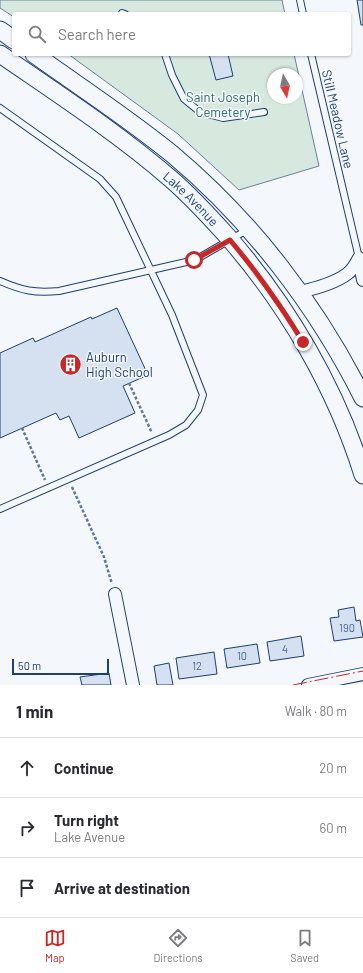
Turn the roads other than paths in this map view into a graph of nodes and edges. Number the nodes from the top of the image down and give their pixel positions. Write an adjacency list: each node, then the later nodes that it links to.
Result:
1 (300, 0): 2 (lane)
2 (303, 12)
3 (0, 30): 4 (main road)
4 (12, 39)
5 (0, 54): 12 (main road, Lake Avenue)
6 (37, 56): 11 (main road, Lake Avenue)
7 (166, 56): 10 (lane)
8 (311, 56): 13 (lane, Still Meadow Lane)
9 (0, 108): 14 (lane)
10 (264, 112)
11 (249, 229): 12 (lane); 17 (main road, Lake Avenue)
12 (230, 240): 14 (lane); 19 (main road, Lake Avenue)
13 (359, 258): 15 (street); 17 (street)
14 (150, 270): 16 (lane); 20 (lane)
15 (363, 280)
16 (0, 281)
17 (299, 292): 18 (main road, Lake Avenue)
18 (363, 398)
19 (361, 464)
20 (0, 509)
21 (115, 594): 23 (street)
22 (363, 674): 24 (street)
23 (133, 685)
24 (308, 685)

